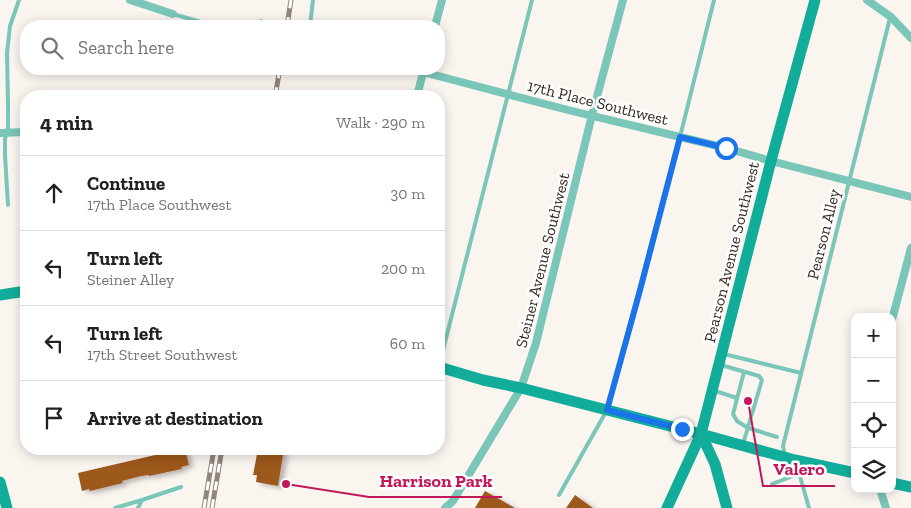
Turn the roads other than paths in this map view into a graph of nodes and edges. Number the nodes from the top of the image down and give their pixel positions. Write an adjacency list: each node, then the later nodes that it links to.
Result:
1 (18, 0): 22 (lane)
2 (130, 0): 10 (street)
3 (313, 0): 13 (lane)
4 (442, 0): 14 (street)
5 (532, 0): 19 (lane)
6 (623, 0): 20 (street, Steiner Avenue Southwest)
7 (714, 0): 23 (lane)
8 (815, 0): 24 (street, Pearson Avenue Southwest)
9 (868, 0): 11 (street)
10 (173, 14): 12 (lane)
11 (891, 17): 15 (street); 25 (lane, Pearson Alley)
12 (194, 20)
13 (311, 20)
14 (437, 20)
15 (911, 38)
16 (422, 75): 18 (street)
17 (441, 75): 19 (street, 17th Place Southwest)
18 (418, 90)
19 (508, 94): 20 (street, 17th Place Southwest); 32 (lane)
20 (592, 115): 23 (street, 17th Place Southwest); 37 (street, Steiner Avenue Southwest)
21 (20, 132): 22 (street)
22 (3, 133): 27 (lane)
23 (680, 137): 24 (street, 17th Place Southwest); 44 (lane)
24 (771, 161): 25 (street, 17th Place Southwest); 33 (street, Pearson Avenue Southwest)
25 (850, 181): 26 (street, 17th Place Southwest); 36 (lane, Pearson Alley)
26 (911, 197)
27 (8, 204)
28 (911, 248): 31 (street)
29 (20, 292): 30 (street)
30 (0, 295)
31 (894, 313)
32 (445, 340)
33 (720, 359): 35 (lane); 36 (lane); 38 (street, Pearson Avenue Southwest)
34 (445, 369): 37 (street)
35 (744, 372): 39 (lane); 45 (lane)
36 (801, 373): 49 (lane, Pearson Alley)
37 (522, 388): 44 (street); 63 (street, Steiner Avenue Southwest)
38 (712, 390): 41 (lane); 46 (street, Pearson Avenue Southwest)
39 (738, 392): 40 (lane); 41 (lane)
40 (744, 394)
41 (737, 398): 42 (lane)
42 (736, 403): 43 (lane); 45 (lane)
43 (741, 404)
44 (607, 410): 46 (street); 58 (lane)
45 (748, 428): 47 (lane); 48 (lane)
46 (701, 434): 48 (street); 64 (street, Pearson Avenue Southwest); 65 (street)
47 (777, 437)
48 (742, 446): 49 (street)
49 (790, 459): 50 (street); 51 (lane, Pearson Alley)
50 (851, 472)
51 (800, 475): 52 (lane); 66 (lane, Pearson Alley)
52 (772, 484)
53 (896, 484): 56 (street)
54 (0, 486): 60 (street)
55 (181, 486): 59 (lane)
56 (911, 488)
57 (881, 493): 67 (street)
58 (559, 495)
59 (142, 500): 61 (lane); 62 (lane)
60 (7, 508)
61 (116, 508)
62 (138, 508)
63 (444, 508)
64 (666, 508)
65 (727, 508)
66 (809, 508)
67 (886, 508)

